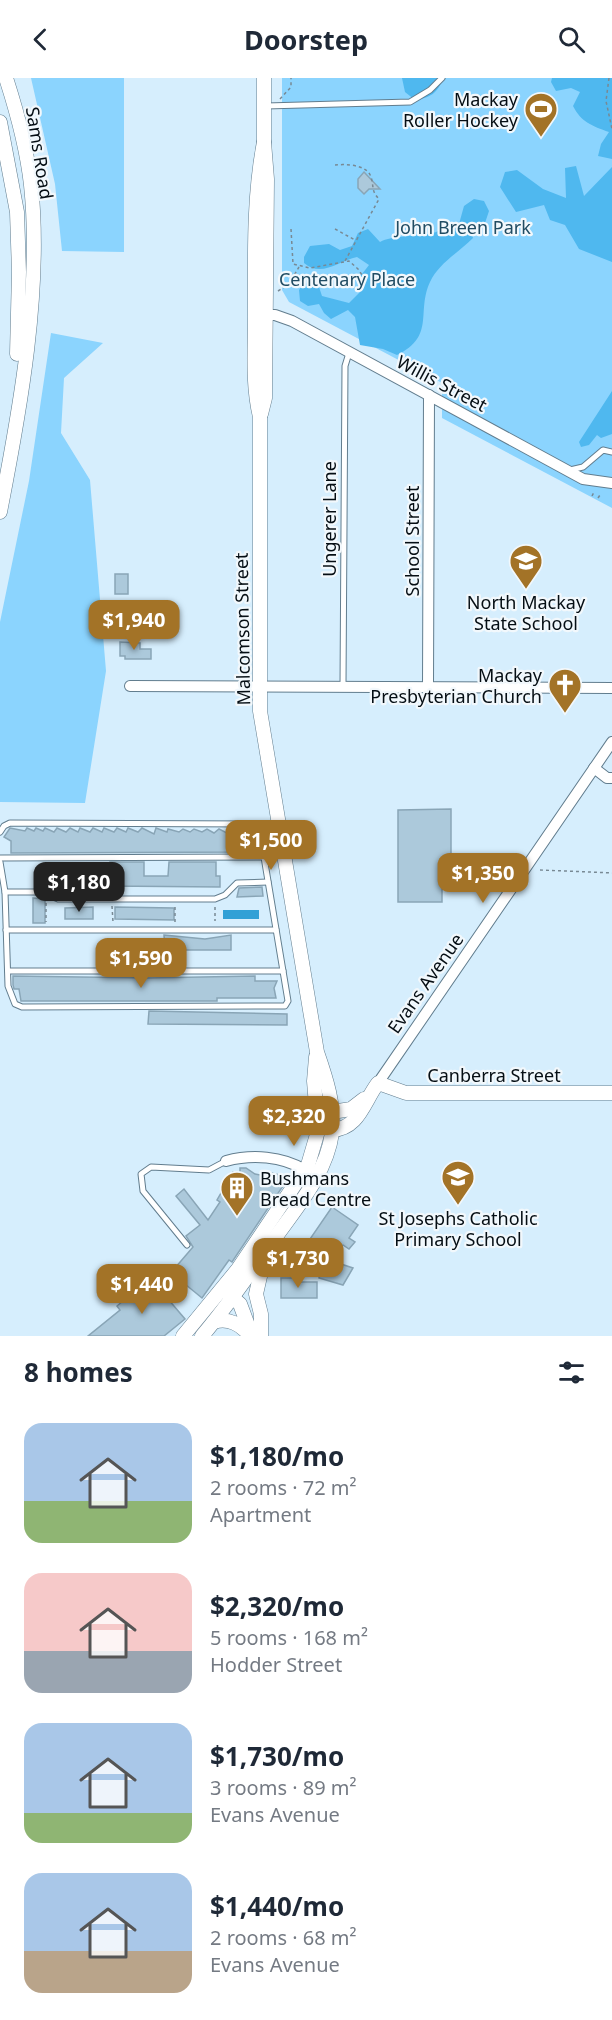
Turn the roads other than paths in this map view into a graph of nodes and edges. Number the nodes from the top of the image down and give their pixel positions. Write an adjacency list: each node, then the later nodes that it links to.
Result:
1 (6, 78): 12 (main road, Sams Road)
2 (264, 78): 4 (main road, Malcomson Street)
3 (442, 78): 4 (lane)
4 (264, 106): 6 (main road, Malcomson Street)
5 (0, 122): 12 (main road, Sams Road)
6 (260, 315): 7 (street, Willis Street); 16 (main road, Malcomson Street)
7 (350, 352): 8 (street, Willis Street); 15 (lane, Ungerer Lane)
8 (429, 395): 10 (street, Willis Street); 17 (street, School Street)
9 (612, 452): 10 (lane)
10 (570, 470): 11 (street, Willis Street)
11 (612, 483)
12 (5, 485): 13 (main road, Sams Road)
13 (0, 512)
14 (130, 686): 16 (street)
15 (343, 686): 16 (street); 17 (street)
16 (258, 687): 33 (main road, Malcomson Street)
17 (428, 687): 18 (street)
18 (612, 688)
19 (612, 742): 20 (street, Evans Avenue)
20 (594, 768): 21 (street); 31 (street, Evans Avenue)
21 (612, 778)
22 (0, 832): 23 (lane)
23 (264, 857): 24 (lane); 25 (lane)
24 (0, 860): 26 (lane)
25 (268, 882): 26 (lane); 28 (lane)
26 (5, 892): 27 (lane)
27 (6, 930): 28 (lane); 29 (lane)
28 (276, 930): 30 (lane)
29 (8, 971): 30 (lane); 30 (lane)
30 (283, 971)
31 (378, 1083): 32 (main road, Canberra Street); 33 (main road, Evans Avenue)
32 (612, 1093)
33 (327, 1119): 34 (main road); 37 (main road)
34 (312, 1154): 35 (street); 38 (main road)
35 (271, 1158): 36 (street); 38 (street)
36 (226, 1161): 39 (lane)
37 (324, 1163): 38 (main road); 40 (main road)
38 (305, 1170): 41 (main road)
39 (187, 1245)
40 (267, 1248): 41 (main road); 42 (main road)
41 (230, 1290): 42 (main road); 43 (main road); 44 (main road); 46 (main road)
42 (258, 1304): 47 (main road)
43 (214, 1322): 45 (main road); 46 (main road)
44 (183, 1336)
45 (202, 1336)
46 (251, 1336)
47 (261, 1336)

